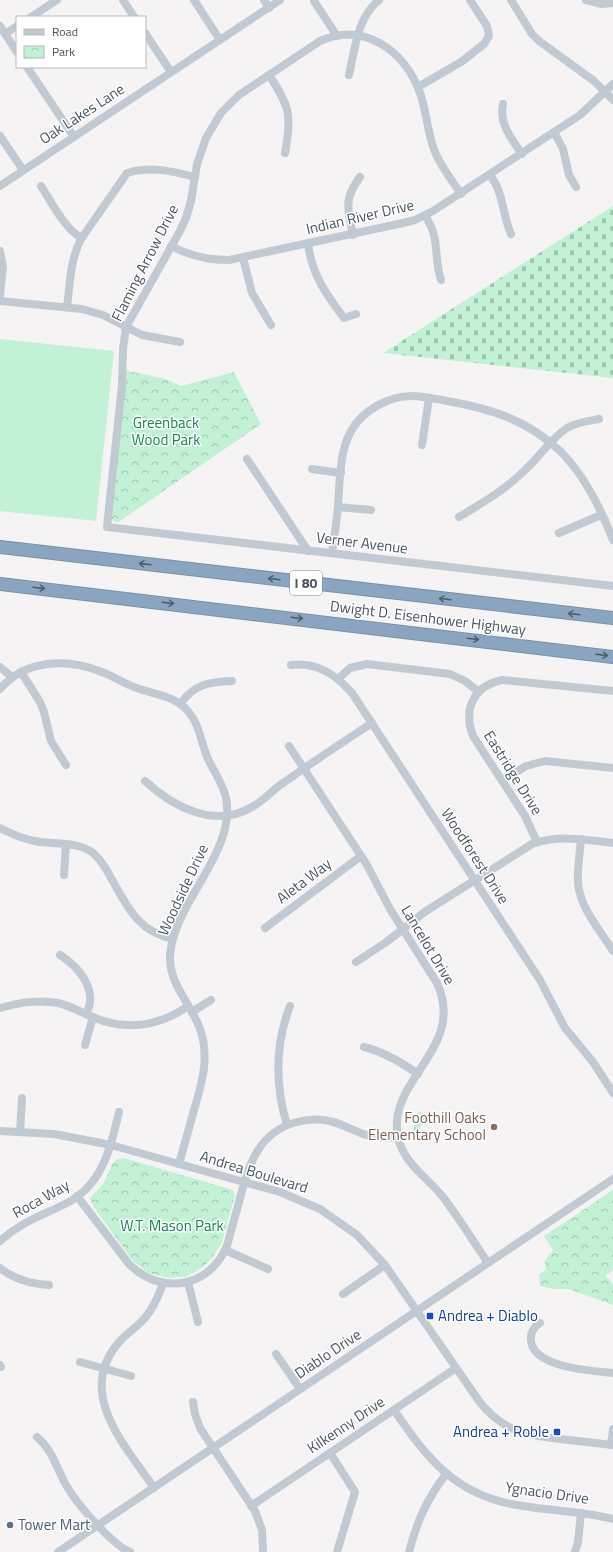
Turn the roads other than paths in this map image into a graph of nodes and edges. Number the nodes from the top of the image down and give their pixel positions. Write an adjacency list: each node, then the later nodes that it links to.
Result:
1 (57, 0): 13 (street)
2 (123, 0): 14 (street)
3 (194, 0): 21 (street)
4 (264, 0): 12 (street)
5 (280, 0): 12 (street, Oak Lakes Lane)
6 (379, 0): 19 (street)
7 (470, 0): 28 (street)
8 (511, 0): 29 (street)
9 (586, 0): 11 (street)
10 (314, 1): 20 (street)
11 (613, 3)
12 (269, 8): 21 (street, Oak Lakes Lane)
13 (33, 16)
14 (133, 16)
15 (0, 26): 17 (street)
16 (16, 27): 17 (street)
17 (5, 34): 22 (street)
18 (146, 34): 24 (street)
19 (359, 35): 20 (street, Flaming Arrow Drive); 26 (street); 28 (street, Flaming Arrow Drive)
20 (337, 36): 25 (street, Flaming Arrow Drive)
21 (220, 40): 24 (street, Oak Lakes Lane)
22 (16, 50)
23 (28, 68): 34 (street)
24 (171, 72): 34 (street, Oak Lakes Lane)
25 (269, 75): 35 (street); 39 (street, Flaming Arrow Drive)
26 (349, 75)
27 (613, 84): 29 (street, Indian River Drive)
28 (418, 87): 44 (street, Flaming Arrow Drive)
29 (606, 92): 30 (street); 32 (street, Indian River Drive)
30 (613, 100)
31 (503, 104): 36 (street)
32 (554, 132): 36 (street, Indian River Drive); 43 (street)
33 (0, 136): 37 (street)
34 (74, 137): 37 (street, Oak Lakes Lane)
35 (284, 153)
36 (522, 154): 38 (street, Indian River Drive)
37 (23, 170): 41 (street, Oak Lakes Lane)
38 (490, 174): 44 (street, Indian River Drive); 46 (street)
39 (195, 177): 48 (street); 50 (street, Flaming Arrow Drive)
40 (360, 177): 47 (street)
41 (0, 186)
42 (41, 186): 48 (street)
43 (576, 187)
44 (460, 194): 45 (street, Indian River Drive)
45 (425, 216): 47 (street, Indian River Drive); 53 (street)
46 (511, 234)
47 (353, 235): 49 (street, Indian River Drive)
48 (82, 238): 56 (street)
49 (308, 244): 52 (street, Indian River Drive); 57 (street)
50 (171, 246): 52 (street, Indian River Drive); 59 (street, Flaming Arrow Drive)
51 (0, 251): 54 (street)
52 (244, 258): 58 (street)
53 (441, 280)
54 (0, 295)
55 (0, 301): 56 (street)
56 (67, 307): 59 (street)
57 (356, 314)
58 (271, 326)
59 (126, 327): 60 (street); 72 (street, Flaming Arrow Drive)
60 (180, 342)
61 (428, 398): 63 (street); 64 (street); 67 (street)
62 (599, 419): 63 (street)
63 (551, 443): 70 (street); 71 (street)
64 (422, 445)
65 (247, 459): 76 (street)
66 (312, 469): 67 (street)
67 (341, 473): 68 (street)
68 (338, 507): 69 (street); 77 (street)
69 (371, 510)
70 (601, 514): 73 (street); 74 (street)
71 (460, 517)
72 (107, 528): 76 (street, Verner Avenue)
73 (559, 533)
74 (613, 540)
75 (0, 547): 80 (highway, Dwight D. Eisenhower Highway / I 80, one-way to 75)
76 (308, 551): 77 (street, Verner Avenue)
77 (332, 554): 79 (street, Verner Avenue)
78 (0, 584): 81 (highway, Dwight D. Eisenhower Highway / I 80, one-way to 81)
79 (613, 586)
80 (613, 618)
81 (613, 657)
82 (291, 665): 86 (street, Woodforest Drive)
83 (0, 667): 85 (street)
84 (21, 672): 85 (street); 91 (street); 94 (street)
85 (12, 677): 88 (street)
86 (338, 679): 90 (street); 92 (street, Woodforest Drive)
87 (232, 681): 91 (street)
88 (0, 689)
89 (613, 691): 90 (street)
90 (479, 692): 98 (street, Eastridge Drive)
91 (180, 704): 99 (street, Woodside Drive)
92 (372, 723): 95 (street); 107 (street, Woodforest Drive)
93 (289, 746): 95 (street, Lancelot Drive)
94 (66, 765)
95 (304, 768): 99 (street); 105 (street, Lancelot Drive)
96 (613, 768): 98 (street)
97 (145, 781): 99 (street)
98 (502, 781): 102 (street, Eastridge Drive)
99 (227, 816): 110 (street, Woodside Drive)
100 (0, 828): 104 (street)
101 (581, 839): 102 (street); 103 (street); 111 (street)
102 (537, 842): 107 (street)
103 (613, 843)
104 (66, 844): 106 (street); 110 (street)
105 (361, 856): 108 (street, Aleta Way); 109 (street, Lancelot Drive)
106 (64, 875)
107 (474, 880): 109 (street); 122 (street, Woodforest Drive)
108 (265, 928)
109 (402, 929): 113 (street); 121 (street, Lancelot Drive)
110 (173, 939): 117 (street, Woodside Drive)
111 (613, 951)
112 (60, 955): 118 (street)
113 (356, 962)
114 (211, 1000): 117 (street)
115 (290, 1006): 125 (street)
116 (0, 1008): 118 (street)
117 (190, 1009): 118 (street); 130 (street, Woodside Drive)
118 (89, 1016): 119 (street)
119 (85, 1045)
120 (364, 1047): 121 (street)
121 (418, 1074): 128 (street, Lancelot Drive)
122 (613, 1093)
123 (22, 1098): 127 (street)
124 (119, 1112): 129 (street, Roca Way)
125 (287, 1125): 128 (street); 132 (street)
126 (0, 1131): 127 (street, Andrea Boulevard)
127 (20, 1132): 129 (street, Andrea Boulevard)
128 (397, 1137): 136 (street, Lancelot Drive)
129 (112, 1145): 130 (street, Andrea Boulevard); 133 (street, Roca Way)
130 (178, 1164): 132 (street, Andrea Boulevard)
131 (613, 1179): 136 (street, Diablo Drive)
132 (244, 1182): 135 (street); 137 (street, Andrea Boulevard)
133 (77, 1196): 134 (street, Roca Way); 141 (street)
134 (0, 1241)
135 (225, 1250): 139 (street); 140 (street)
136 (488, 1263): 144 (street, Diablo Drive)
137 (385, 1265): 143 (street); 144 (street, Andrea Boulevard)
138 (0, 1268): 142 (street)
139 (268, 1269)
140 (188, 1282): 141 (street); 145 (street)
141 (163, 1283): 150 (street)
142 (50, 1285)
143 (343, 1294)
144 (417, 1310): 149 (street, Andrea Boulevard); 153 (street, Diablo Drive)
145 (198, 1322)
146 (540, 1323): 151 (street)
147 (276, 1354): 153 (street)
148 (80, 1362): 150 (street)
149 (456, 1368): 155 (street, Kilkenny Drive); 158 (street, Andrea Boulevard)
150 (104, 1369): 152 (street); 162 (street)
151 (613, 1373)
152 (131, 1376)
153 (300, 1389): 159 (street, Diablo Drive)
154 (193, 1402): 159 (street)
155 (394, 1410): 160 (street, Kilkenny Drive); 161 (street, Ygnacio Drive)
156 (613, 1429): 158 (street)
157 (37, 1437): 166 (street)
158 (612, 1445)
159 (212, 1448): 162 (street, Diablo Drive); 163 (street)
160 (330, 1453): 163 (street, Kilkenny Drive); 170 (street)
161 (446, 1474): 164 (street, Ygnacio Drive); 171 (street)
162 (154, 1488): 166 (street, Diablo Drive)
163 (251, 1506): 169 (street)
164 (581, 1513): 165 (street, Ygnacio Drive); 172 (street)
165 (613, 1519)
166 (98, 1525): 167 (street, Diablo Drive); 168 (street)
167 (58, 1552)
168 (130, 1552)
169 (263, 1552)
170 (337, 1552)
171 (409, 1552)
172 (575, 1552)

